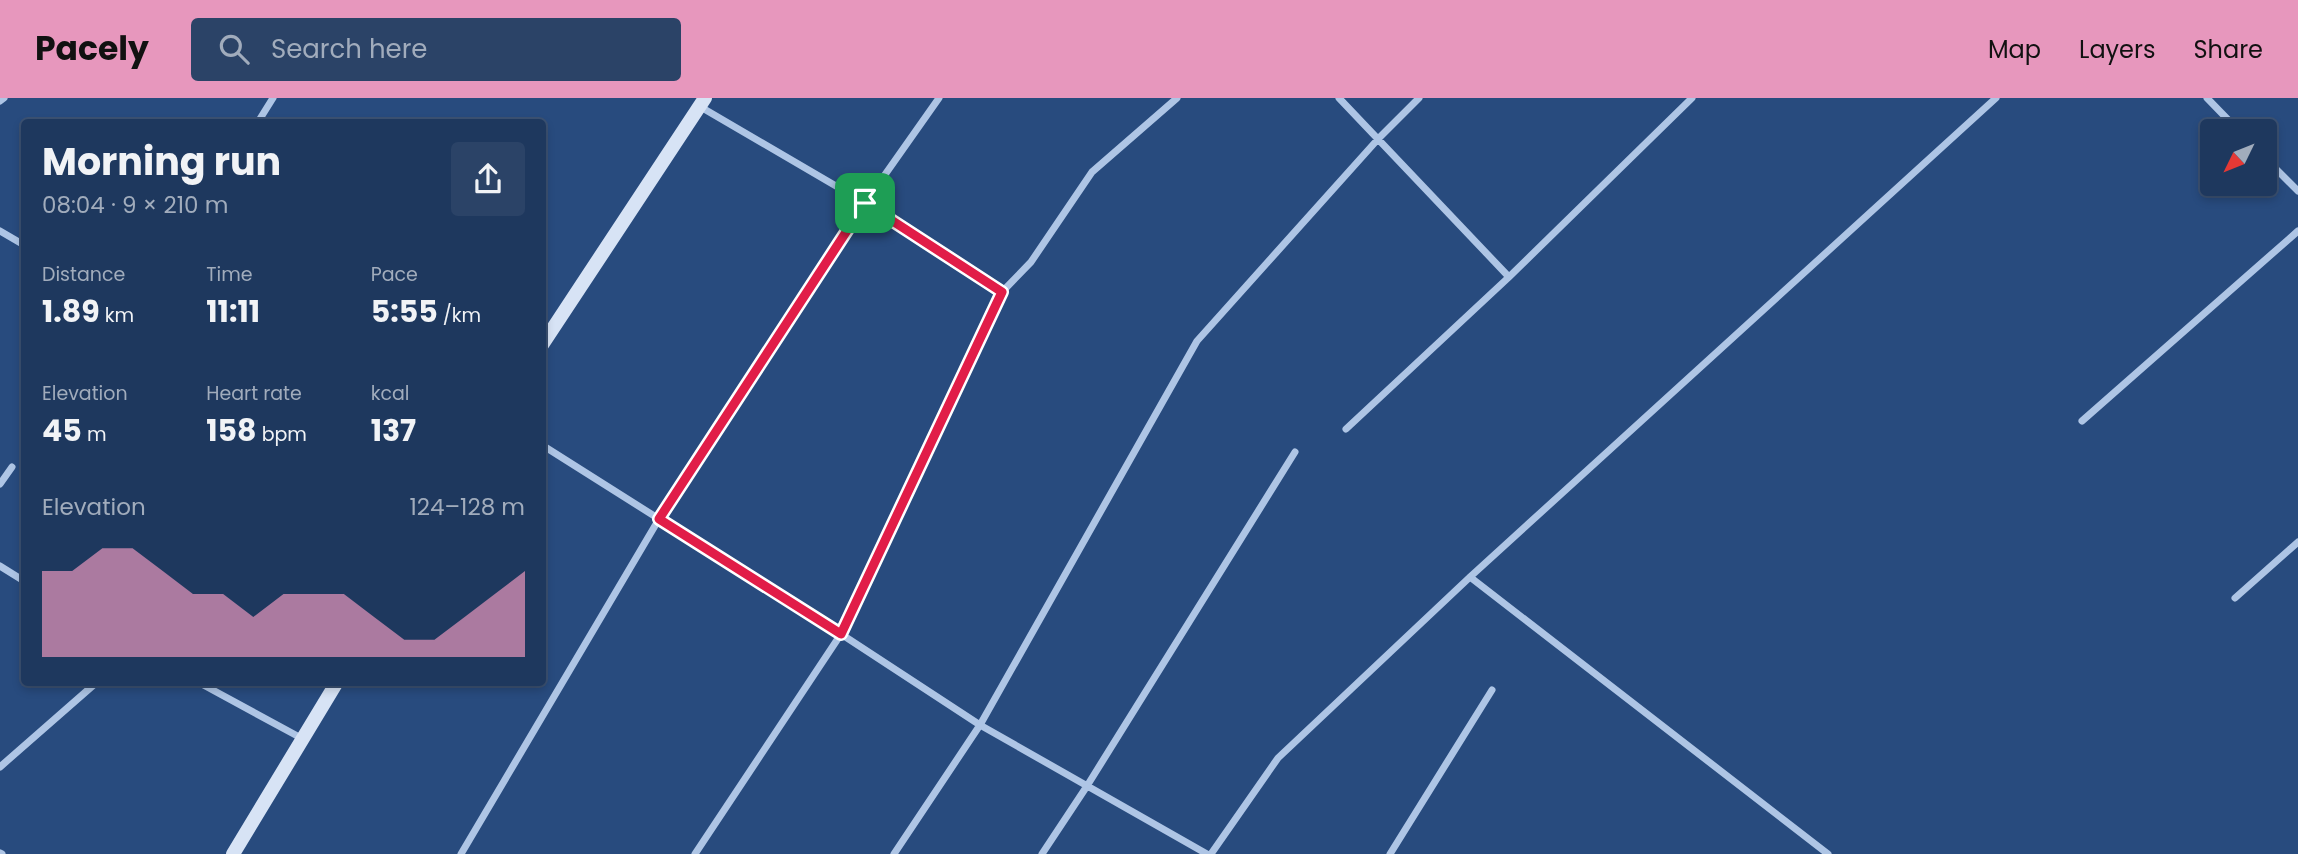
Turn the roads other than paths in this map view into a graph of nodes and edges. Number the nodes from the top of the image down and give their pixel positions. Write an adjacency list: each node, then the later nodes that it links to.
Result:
1 (273, 98): 10 (street)
2 (939, 98): 15 (street)
3 (1177, 98): 20 (street)
4 (1339, 98): 12 (street)
5 (1419, 98): 12 (street)
6 (1692, 98): 19 (street)
7 (1996, 98): 31 (street)
8 (2207, 98): 11 (street)
9 (702, 102): 15 (street); 21 (street)
10 (260, 119)
11 (2227, 119)
12 (1379, 138): 19 (street); 39 (street)
13 (2277, 170): 14 (street)
14 (2298, 191)
15 (865, 203): 20 (street); 28 (street)
16 (0, 231): 18 (street)
17 (2298, 231): 22 (street)
18 (21, 243)
19 (1509, 277): 23 (street)
20 (1002, 292): 34 (street)
21 (546, 339)
22 (2081, 421)
23 (1346, 429)
24 (546, 448): 28 (street)
25 (1295, 452): 42 (street)
26 (12, 467): 27 (street)
27 (0, 484)
28 (659, 519): 34 (street); 44 (street)
29 (2298, 542): 33 (street)
30 (0, 566): 32 (street)
31 (1470, 577): 48 (street); 50 (street)
32 (21, 579)
33 (2235, 598)
34 (841, 634): 39 (street); 45 (street)
35 (92, 686): 41 (street)
36 (205, 686): 40 (street)
37 (335, 686): 40 (street)
38 (1492, 690): 49 (street)
39 (980, 725): 42 (street); 46 (street)
40 (304, 740): 43 (street)
41 (0, 768)
42 (1087, 786): 47 (street); 48 (street)
43 (233, 854)
44 (461, 854)
45 (695, 854)
46 (894, 854)
47 (1042, 854)
48 (1209, 854)
49 (1390, 854)
50 (1828, 854)

